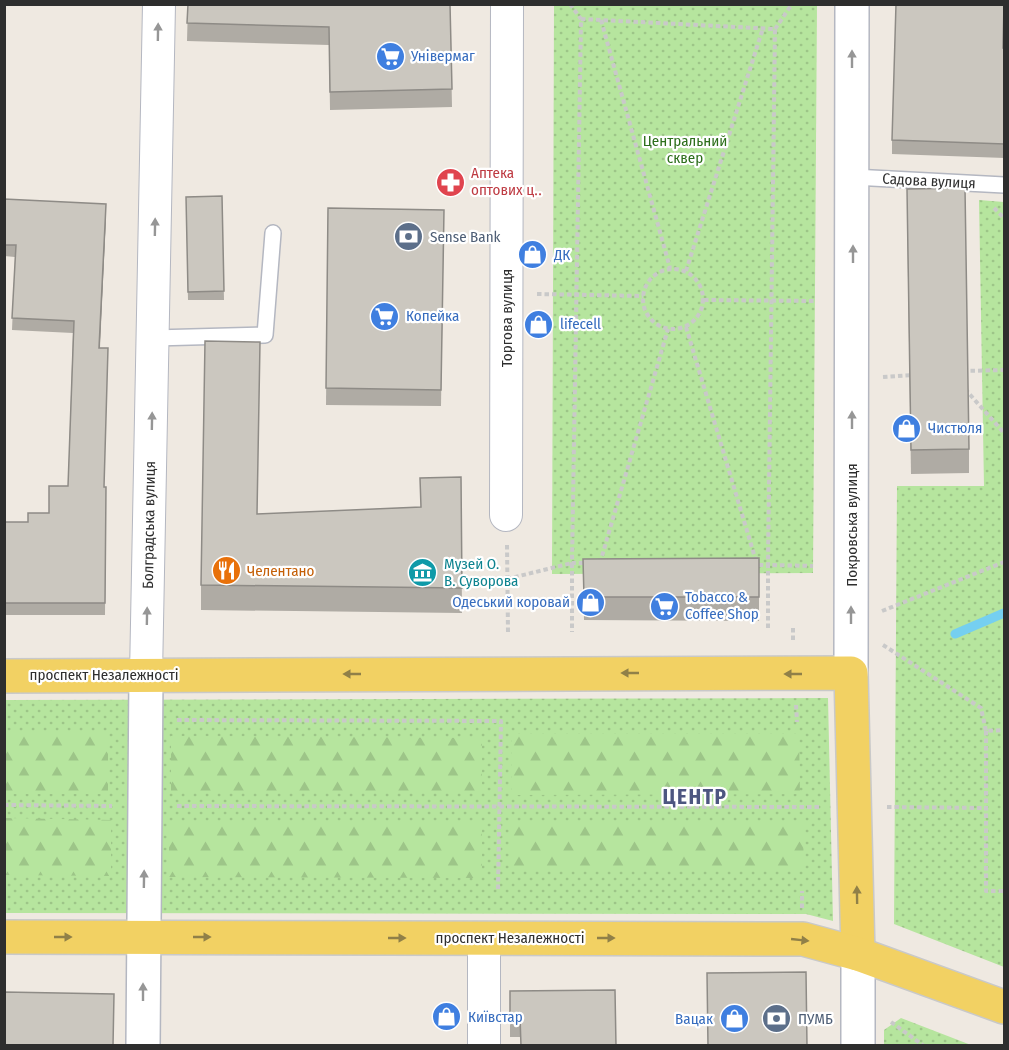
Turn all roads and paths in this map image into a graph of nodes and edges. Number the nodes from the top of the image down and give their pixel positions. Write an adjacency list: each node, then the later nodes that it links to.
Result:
1 (159, 4): 23 (street, Болградська вулиця, one-way to 1)
2 (507, 4): 15 (street, Торгова вулиця)
3 (570, 4): 6 (path)
4 (792, 4): 9 (path)
5 (852, 4): 10 (main road, Покровська вулиця, one-way to 5)
6 (581, 19): 7 (path); 16 (path)
7 (601, 20): 8 (path); 13 (path)
8 (763, 28): 9 (path); 14 (path)
9 (775, 28): 19 (path)
10 (853, 177): 11 (lane, Садова вулиця); 27 (main road, Покровська вулиця, one-way to 10)
11 (1005, 185)
12 (273, 232): 23 (lane)
13 (670, 268): 14 (path); 17 (path)
14 (686, 271): 18 (path)
15 (507, 294): 16 (path); 30 (street, Торгова вулиця)
16 (575, 295): 17 (path); 32 (path)
17 (643, 296): 22 (path)
18 (704, 300): 19 (path); 21 (path)
19 (771, 300): 20 (path); 35 (path)
20 (814, 301)
21 (686, 327): 22 (path); 34 (path)
22 (668, 329): 33 (path)
23 (154, 338): 45 (street, Болградська вулиця, one-way to 23)
24 (1005, 370): 25 (path)
25 (961, 372)
26 (918, 374): 27 (path)
27 (852, 379): 38 (main road, Покровська вулиця, one-way to 27)
28 (958, 381): 29 (path)
29 (1005, 433)
30 (506, 515): 37 (path)
31 (1005, 562): 38 (path)
32 (572, 563): 33 (path); 37 (path); 42 (path)
33 (600, 564): 34 (path)
34 (757, 565): 35 (path)
35 (768, 565): 36 (path); 39 (path)
36 (813, 566)
37 (507, 579): 41 (path)
38 (851, 624): 44 (main road, Покровська вулиця); 51 (path)
39 (768, 628)
40 (793, 628): 43 (path)
41 (508, 632)
42 (572, 632)
43 (793, 643)
44 (851, 673): 45 (main road, проспект Незалежності, one-way to 45); 66 (main road, Покровська вулиця, one-way to 44)
45 (146, 675): 46 (main road, проспект Незалежності); 64 (main road, Болградська вулиця, one-way to 45)
46 (4, 676)
47 (796, 704): 49 (path)
48 (166, 720): 55 (path)
49 (797, 722)
50 (1005, 730): 51 (path)
51 (986, 731): 58 (path)
52 (4, 805): 53 (path)
53 (121, 806)
54 (166, 806): 55 (path)
55 (500, 807): 56 (path); 59 (path)
56 (826, 807)
57 (883, 807): 58 (path)
58 (986, 808): 61 (path)
59 (498, 891)
60 (802, 891): 62 (path)
61 (1005, 891)
62 (802, 909)
63 (4, 938): 64 (main road, проспект Незалежності, one-way to 64)
64 (144, 938): 65 (main road, проспект Незалежності, one-way to 65); 69 (main road, Болградська вулиця, one-way to 64)
65 (484, 938): 66 (main road, проспект Незалежності, one-way to 66); 70 (street)
66 (858, 954): 67 (main road, проспект Незалежності); 71 (main road, Покровська вулиця)
67 (1005, 1007)
68 (886, 1017): 72 (path)
69 (143, 1046)
70 (484, 1046)
71 (858, 1046)
72 (924, 1046)

